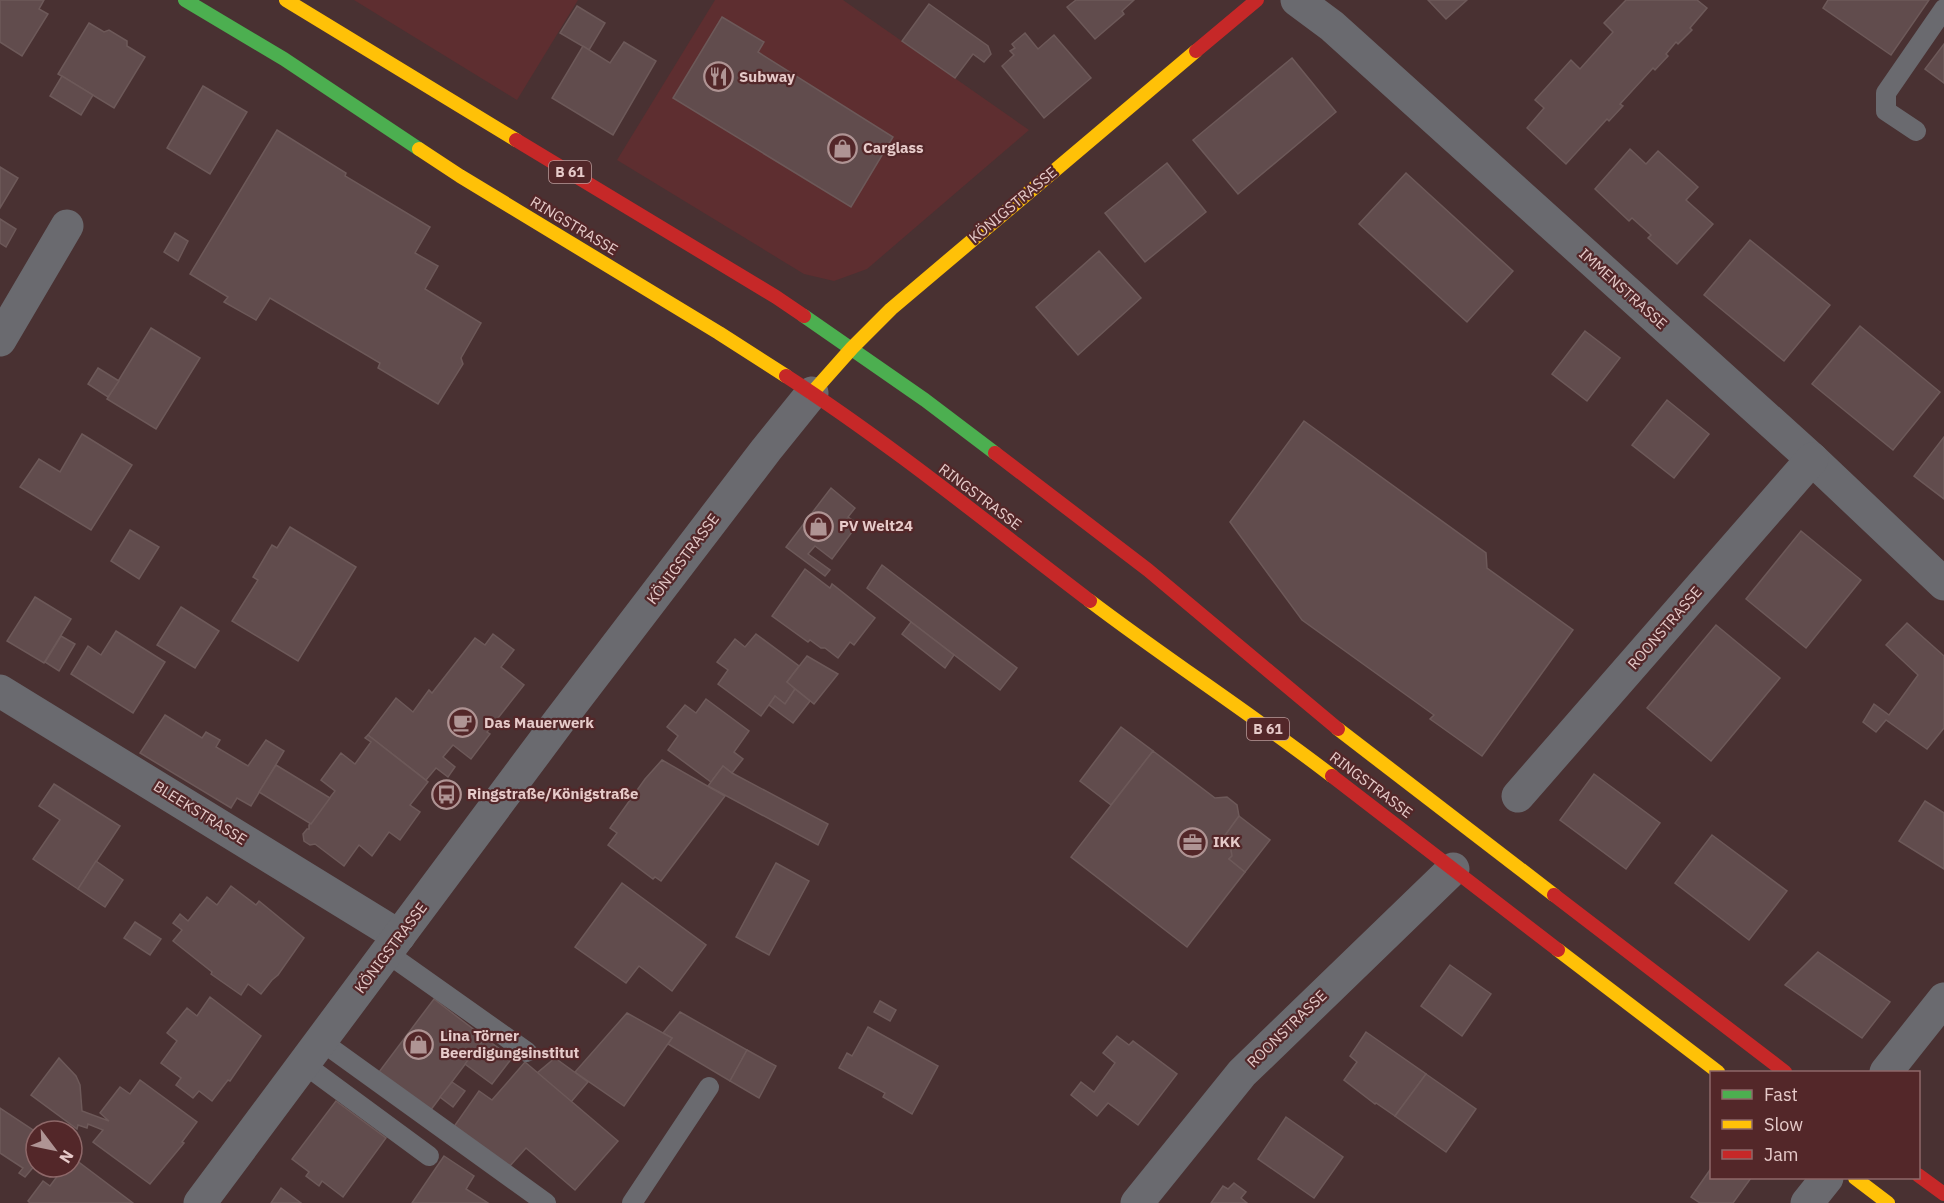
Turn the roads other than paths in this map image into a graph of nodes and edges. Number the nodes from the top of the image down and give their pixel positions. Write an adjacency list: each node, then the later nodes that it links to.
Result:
1 (185, 0): 10 (main road, RINGSTRASSE / B 61)
2 (286, 0): 9 (main road, RINGSTRASSE / B 61)
3 (1257, 0): 9 (main road, KÖNIGSTRASSE)
4 (1297, 0): 11 (street, IMMENSTRASSE)
5 (1944, 9): 6 (lane)
6 (1916, 131)
7 (67, 226): 8 (street)
8 (0, 340)
9 (852, 348): 10 (main road, KÖNIGSTRASSE); 21 (main road, RINGSTRASSE / B 61)
10 (812, 393): 15 (main road, RINGSTRASSE / B 61); 16 (street, KÖNIGSTRASSE)
11 (1812, 459): 12 (street, IMMENSTRASSE); 14 (street, ROONSTRASSE)
12 (1944, 584)
13 (0, 691): 16 (street, BLEEKSTRASSE)
14 (1518, 796)
15 (1453, 869): 20 (main road, RINGSTRASSE / B 61); 32 (street, ROONSTRASSE)
16 (393, 945): 18 (lane); 19 (street, KÖNIGSTRASSE)
17 (1944, 999): 22 (street)
18 (527, 1052)
19 (312, 1053): 24 (lane); 29 (street, KÖNIGSTRASSE); 30 (lane)
20 (1717, 1071)
21 (1784, 1071)
22 (1887, 1071)
23 (709, 1087): 31 (lane)
24 (429, 1156)
25 (1920, 1176): 28 (main road)
26 (1826, 1179): 33 (street)
27 (1856, 1179): 34 (main road)
28 (1944, 1194)
29 (200, 1203)
30 (546, 1203)
31 (632, 1203)
32 (1137, 1203)
33 (1807, 1203)
34 (1888, 1203)

